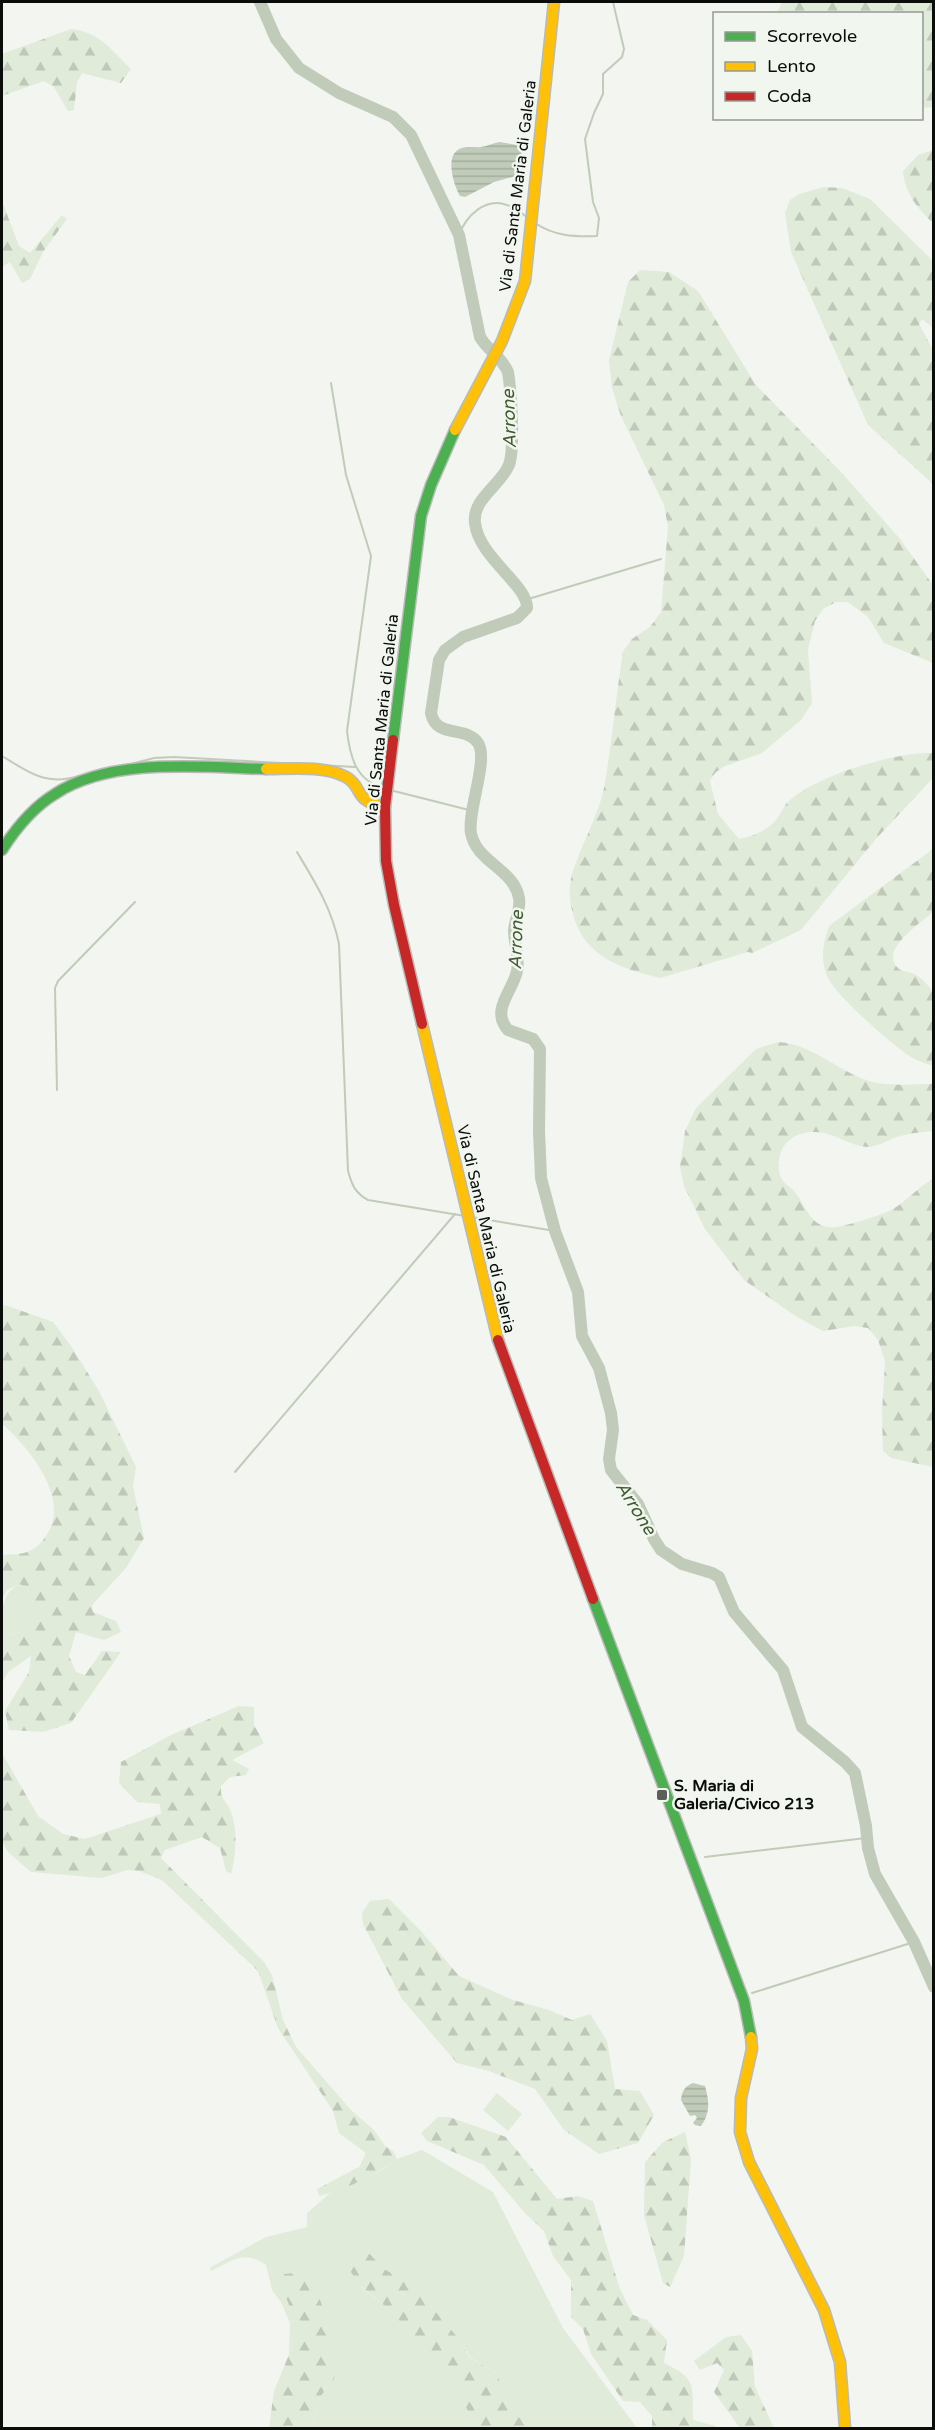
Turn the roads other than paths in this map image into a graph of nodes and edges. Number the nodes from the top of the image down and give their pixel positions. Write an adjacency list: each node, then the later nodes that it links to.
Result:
1 (554, 2): 2 (street, Via di Santa Maria di Galeria)
2 (386, 796): 3 (street); 4 (street, Via di Santa Maria di Galeria)
3 (2, 850)
4 (845, 2428)

